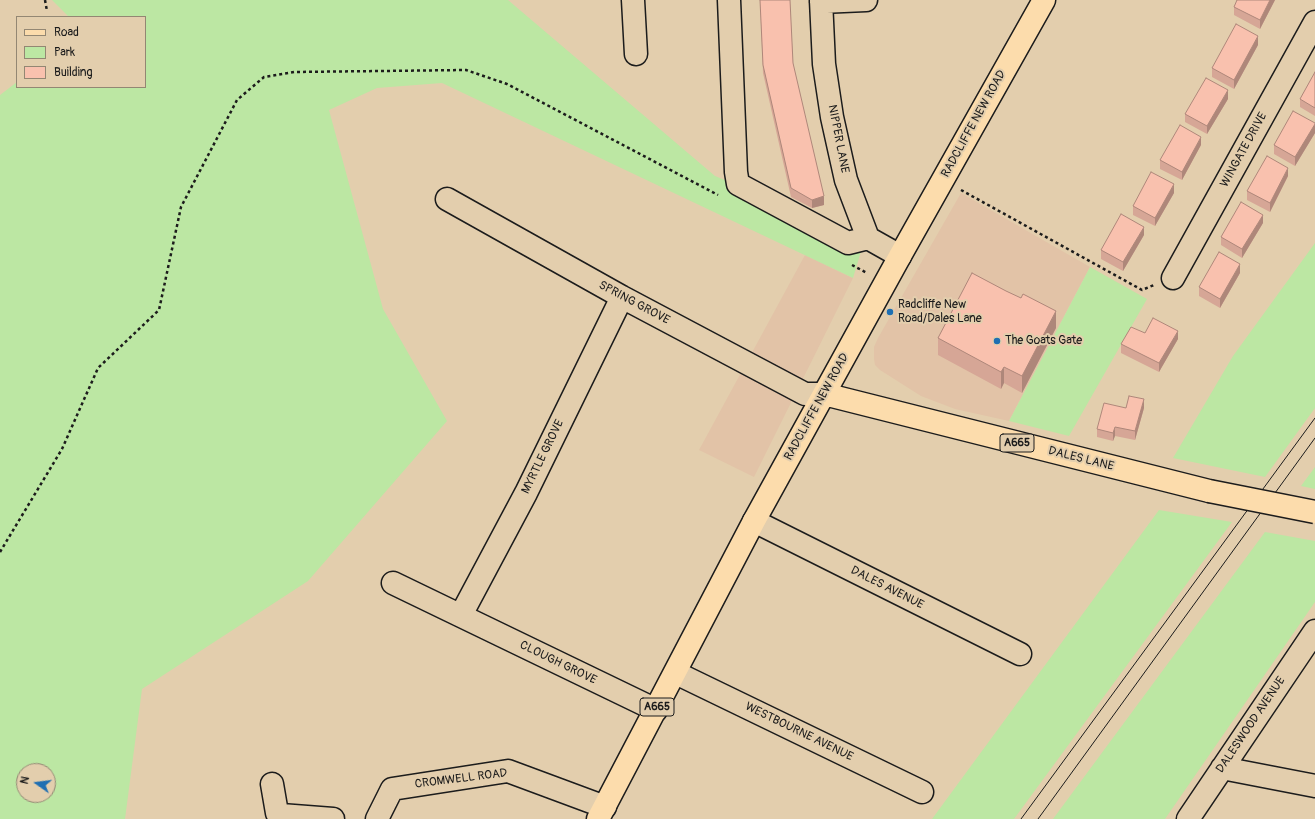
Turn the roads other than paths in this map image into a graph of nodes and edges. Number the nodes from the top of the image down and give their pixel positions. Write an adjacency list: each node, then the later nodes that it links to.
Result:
1 (633, 0): 7 (street)
2 (729, 0): 9 (street)
3 (866, 0): 5 (street)
4 (1044, 0): 10 (main road, RADCLIFFE NEW ROAD)
5 (821, 1): 9 (street, NIPPER LANE)
6 (1315, 22): 11 (street, WINGATE DRIVE)
7 (636, 54)
8 (448, 199): 12 (street, SPRING GROVE)
9 (868, 238): 10 (street)
10 (900, 256): 13 (main road, RADCLIFFE NEW ROAD)
11 (1173, 278)
12 (622, 297): 13 (street, SPRING GROVE); 17 (street, MYRTLE GROVE)
13 (824, 394): 14 (main road, DALES LANE / A665, bridge); 15 (main road, RADCLIFFE NEW ROAD / A665)
14 (1315, 512)
15 (754, 521): 19 (street, DALES AVENUE); 20 (main road, RADCLIFFE NEW ROAD / A665)
16 (393, 583): 17 (street, CLOUGH GROVE)
17 (461, 615): 21 (street, CLOUGH GROVE)
18 (1315, 631): 22 (street, DALESWOOD AVENUE)
19 (1020, 654)
20 (676, 673): 21 (main road, RADCLIFFE NEW ROAD / A665); 25 (street, WESTBOURNE AVENUE)
21 (656, 710): 26 (main road, RADCLIFFE NEW ROAD / A665)
22 (1222, 768): 24 (street); 29 (street, DALESWOOD AVENUE)
23 (272, 784): 27 (street)
24 (1315, 786)
25 (922, 792)
26 (602, 813): 28 (street, CROMWELL ROAD)
27 (333, 819)
28 (377, 819)
29 (1188, 819)

